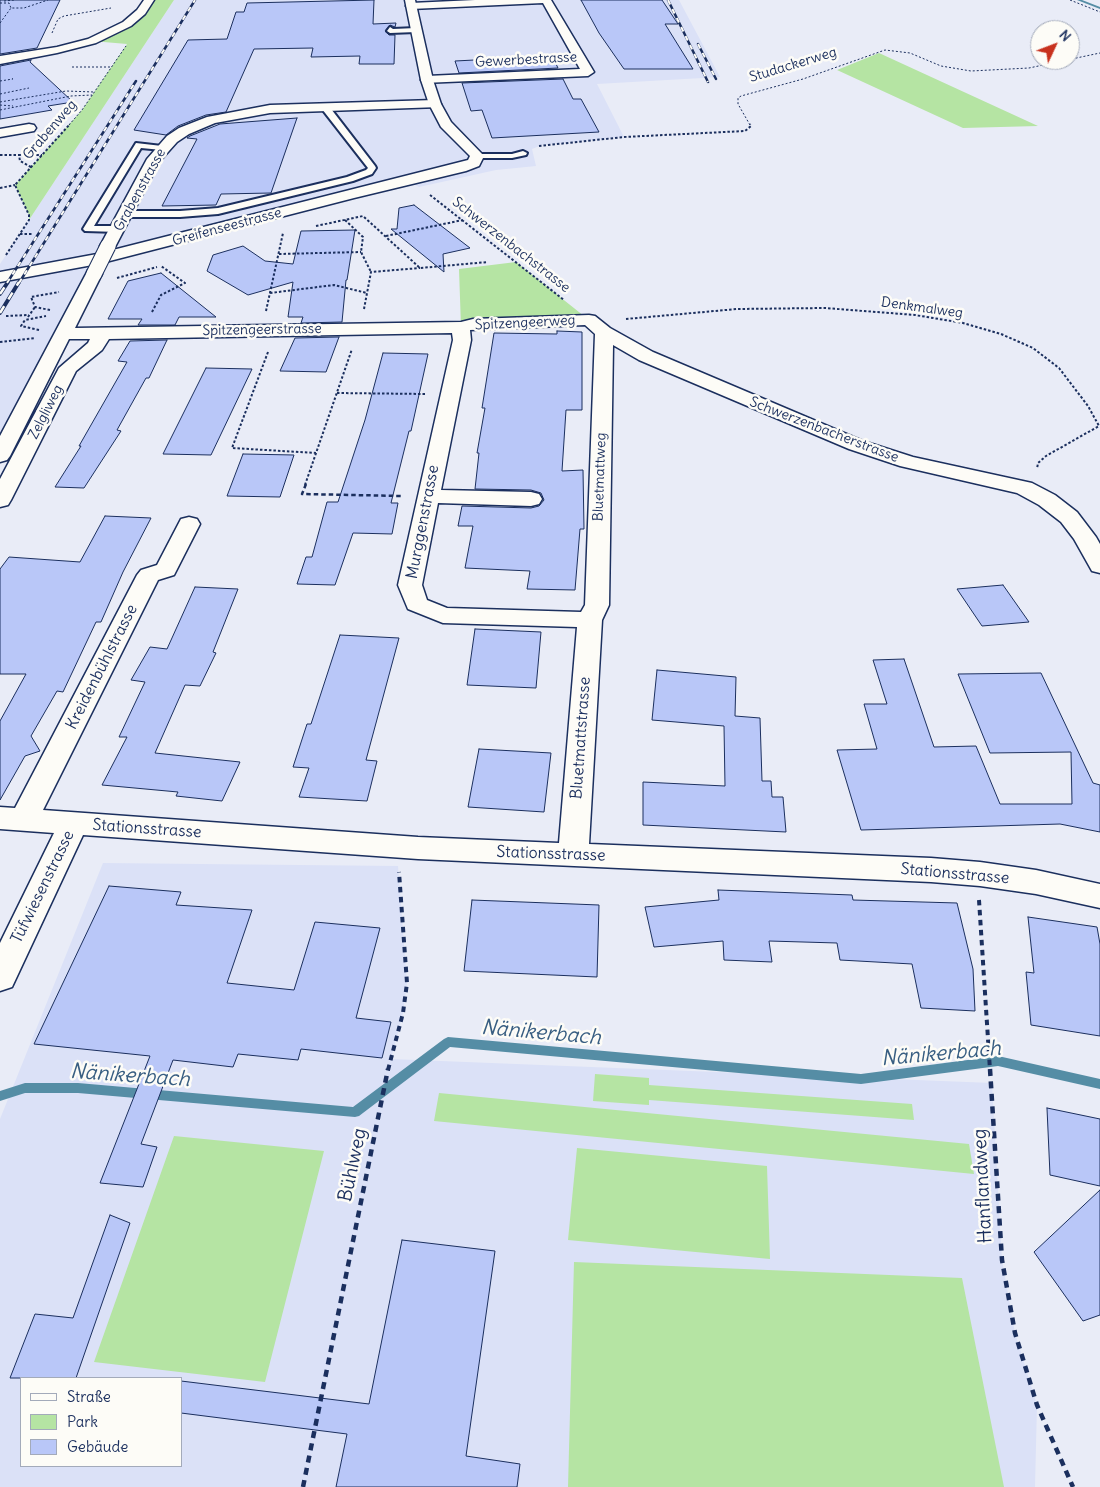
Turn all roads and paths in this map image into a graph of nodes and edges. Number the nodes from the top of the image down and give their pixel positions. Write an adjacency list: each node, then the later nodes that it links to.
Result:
1 (14, 0): 5 (path)
2 (48, 0): 7 (path)
3 (149, 0): 16 (street)
4 (1070, 0): 9 (path)
5 (0, 3): 7 (path)
6 (411, 3): 13 (street); 22 (street, Gewerbestrasse)
7 (11, 8): 10 (path)
8 (111, 8): 15 (path)
9 (1100, 12)
10 (7, 14): 11 (path); 12 (path)
11 (0, 16)
12 (0, 23)
13 (412, 23): 14 (lane); 22 (street)
14 (390, 25)
15 (51, 36)
16 (92, 41): 18 (street); 19 (path, Grabenweg)
17 (1100, 53): 36 (path, Studackerweg)
18 (0, 60)
19 (111, 67): 20 (path); 25 (path, Grabenweg)
20 (65, 68)
21 (20, 76): 23 (path)
22 (427, 80): 29 (street)
23 (0, 82)
24 (28, 88): 26 (path)
25 (95, 92): 27 (path, Grabenweg); 28 (path)
26 (0, 94)
27 (92, 95): 30 (path); 39 (path, Grabenweg)
28 (0, 104): 30 (path)
29 (435, 104): 31 (street, Grabenstrasse); 40 (street)
30 (22, 106): 32 (path)
31 (325, 107): 35 (street, Grabenstrasse); 45 (lane)
32 (0, 110)
33 (29, 128): 34 (street)
34 (0, 133)
35 (162, 148): 45 (street, Grabenstrasse); 49 (lane)
36 (522, 153): 40 (lane)
37 (0, 155): 38 (path)
38 (19, 155): 39 (path); 41 (path)
39 (42, 155): 41 (path, Grabenweg)
40 (477, 156): 60 (street, Greifenseestrasse)
41 (30, 167): 42 (path, Grabenweg)
42 (15, 185): 43 (path); 51 (path)
43 (0, 188)
44 (426, 192): 47 (path, Schwerzenbachstrasse)
45 (126, 214): 49 (street, Grabenstrasse)
46 (345, 220): 48 (path); 53 (path); 54 (path)
47 (463, 220): 53 (path); 69 (path, Schwerzenbachstrasse)
48 (310, 226)
49 (118, 229): 61 (street, Grabenstrasse, bridge)
50 (283, 233): 55 (path)
51 (20, 234): 52 (path); 56 (path)
52 (32, 234)
53 (385, 237): 58 (path)
54 (361, 252): 55 (path); 59 (path)
55 (279, 254): 63 (path)
56 (6, 255)
57 (488, 262): 58 (path)
58 (420, 268): 59 (path)
59 (371, 272): 64 (path)
60 (0, 277)
61 (91, 280): 73 (path); 74 (street, Grabenstrasse)
62 (64, 290): 65 (path)
63 (270, 293): 64 (path); 72 (path)
64 (367, 293): 71 (path)
65 (35, 307): 66 (path); 68 (path)
66 (29, 315): 67 (path); 68 (path)
67 (6, 316)
68 (25, 320): 76 (path)
69 (597, 326): 70 (street, Spitzengeerweg); 81 (path, Denkmalweg); 87 (street, Schwerzenbacherstrasse); 90 (street, Bluetmattweg)
70 (461, 327): 71 (street, Spitzengeerstrasse); 80 (street, Murggenstrasse)
71 (360, 328): 72 (street, Spitzengeerstrasse); 79 (path)
72 (271, 330): 73 (street, Spitzengeerstrasse); 82 (path)
73 (141, 333): 75 (street, Spitzengeerstrasse)
74 (62, 334): 75 (street, Spitzengeerstrasse); 83 (street, Grabenstrasse)
75 (102, 334): 86 (street, Zelgliweg)
76 (35, 338): 77 (path); 78 (path)
77 (0, 342)
78 (35, 345)
79 (337, 393): 80 (path); 82 (path)
80 (450, 394): 84 (street, Murggenstrasse)
81 (1100, 426): 87 (path, Denkmalweg)
82 (316, 452): 84 (path)
83 (0, 456)
84 (428, 496): 85 (street); 90 (street, Murggenstrasse)
85 (531, 499)
86 (0, 500)
87 (1048, 500): 89 (street, Schwerzenbacherstrasse)
88 (189, 524): 91 (street, Kreidenbühlstrasse)
89 (1100, 566)
90 (590, 620): 94 (street, Bluetmattstrasse)
91 (12, 819): 92 (street, Stationsstrasse)
92 (73, 824): 93 (street, Stationsstrasse); 97 (street, Tüfwiesenstrasse)
93 (402, 847): 94 (street, Stationsstrasse); 98 (path, Bühlweg)
94 (573, 855): 95 (street, Stationsstrasse)
95 (980, 874): 96 (street, Stationsstrasse); 99 (path, Hanflandweg)
96 (1100, 896)
97 (0, 977)
98 (303, 1487)
99 (1073, 1487)

